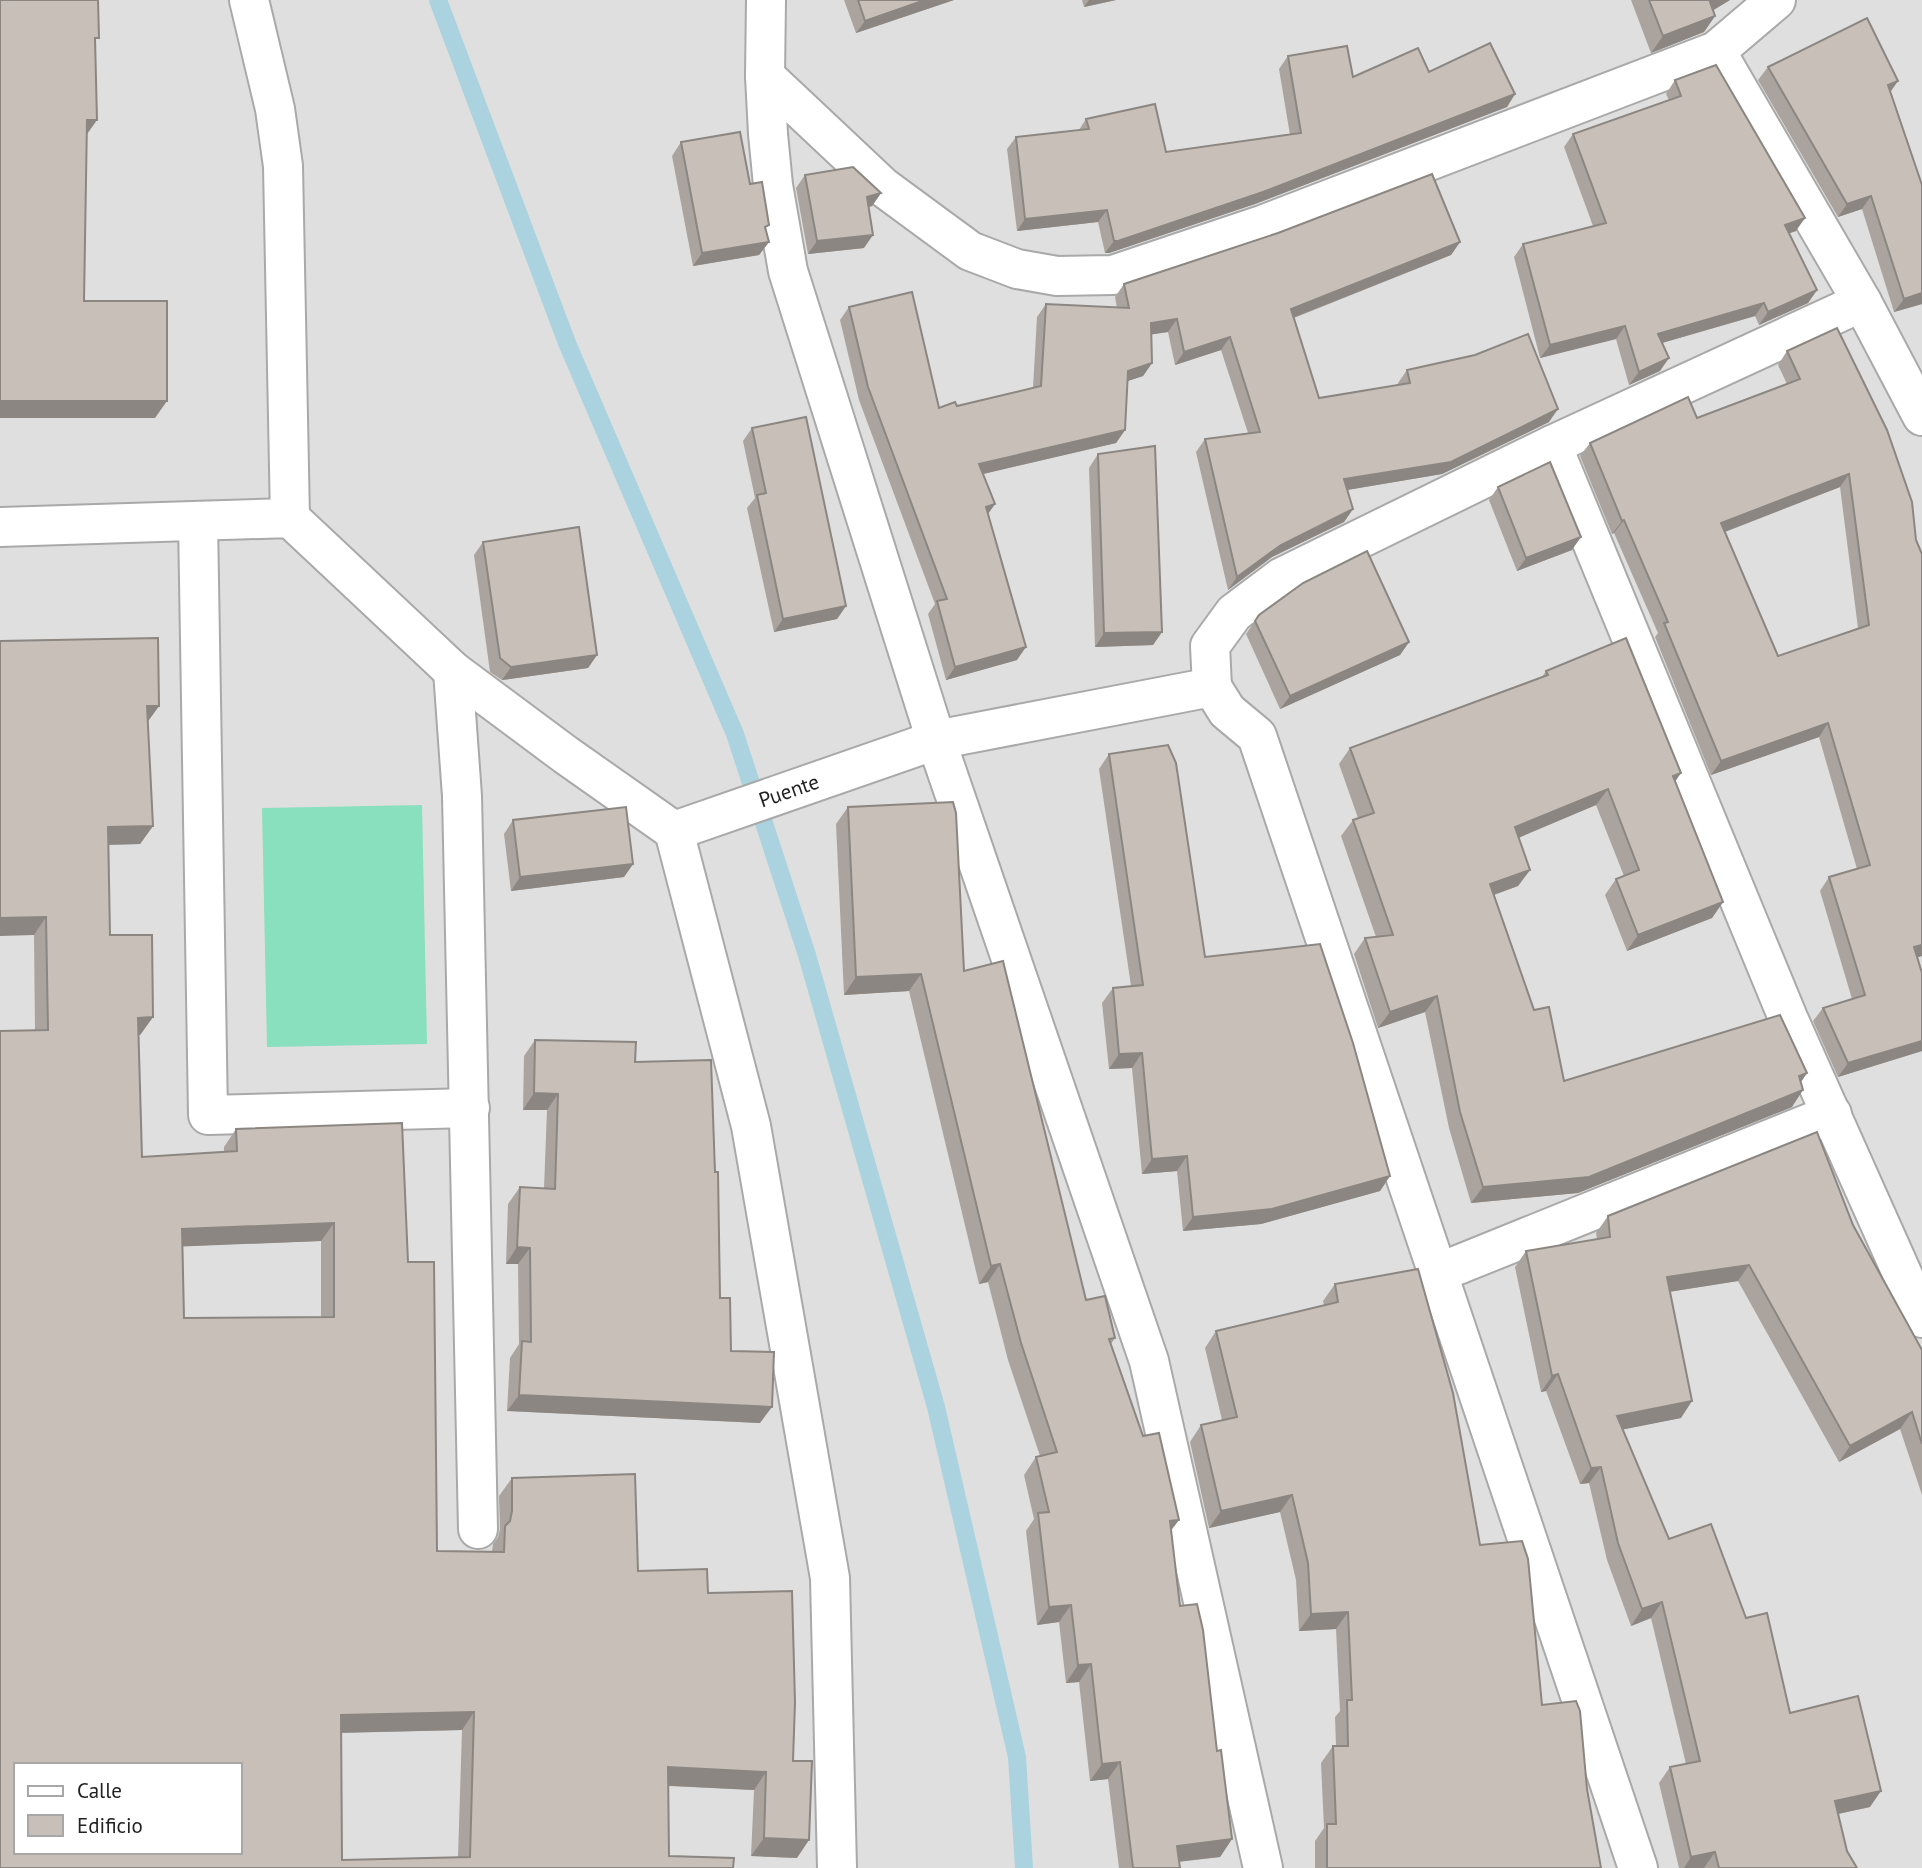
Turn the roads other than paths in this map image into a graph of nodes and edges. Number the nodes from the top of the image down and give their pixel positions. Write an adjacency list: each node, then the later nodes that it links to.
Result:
1 (249, 0): 9 (street)
2 (766, 0): 5 (street)
3 (1776, 0): 4 (street)
4 (1716, 51): 5 (street); 6 (street)
5 (765, 76): 14 (street)
6 (1862, 302): 7 (street); 8 (street)
7 (1922, 416)
8 (1552, 445): 13 (street); 17 (street)
9 (290, 518): 10 (street); 12 (street)
10 (198, 521): 11 (street); 16 (street)
11 (0, 527)
12 (453, 671): 15 (street); 16 (street)
13 (1212, 687): 14 (street, Puente); 18 (street)
14 (936, 740): 15 (street, Puente); 22 (street)
15 (691, 825): 21 (street)
16 (470, 1108): 20 (street)
17 (1832, 1114): 18 (street); 19 (street)
18 (1438, 1273): 23 (street)
19 (1922, 1318)
20 (478, 1529)
21 (837, 1868)
22 (1263, 1868)
23 (1638, 1868)

